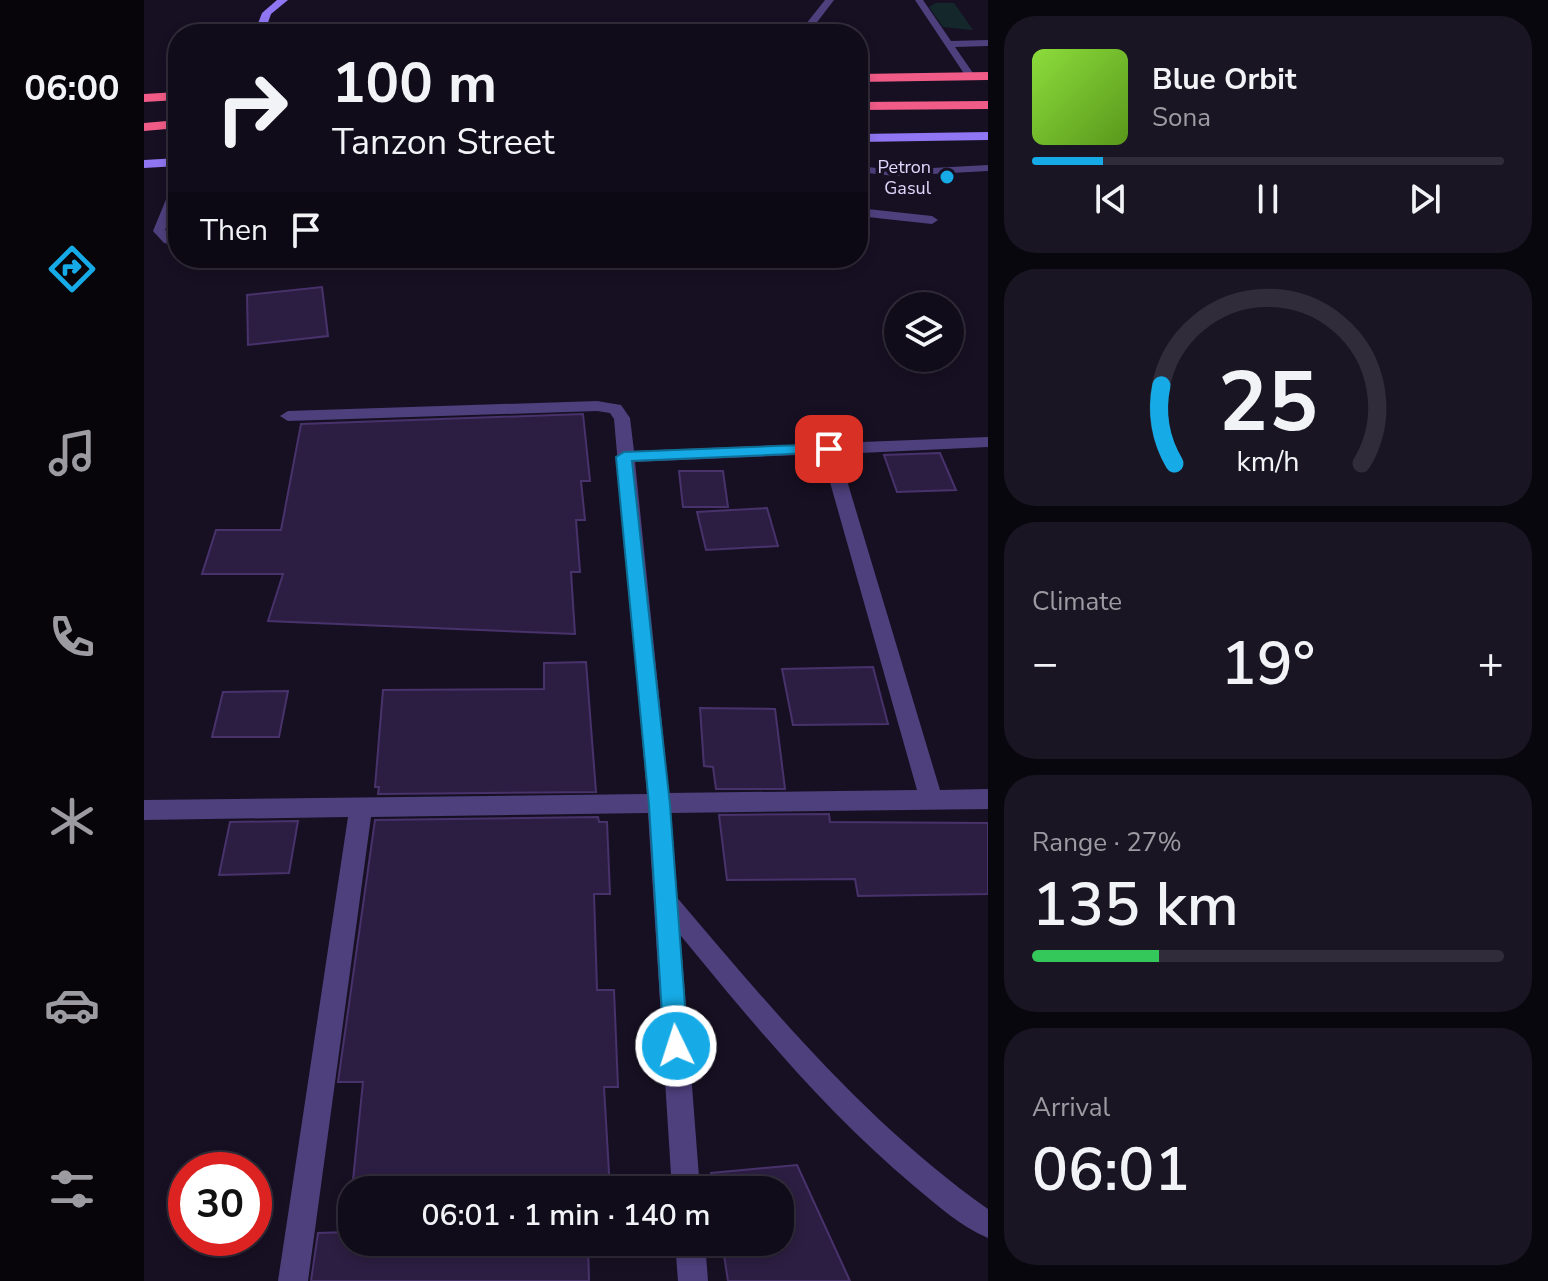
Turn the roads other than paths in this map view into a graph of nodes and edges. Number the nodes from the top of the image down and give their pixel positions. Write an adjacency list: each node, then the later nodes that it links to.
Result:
1 (283, 0): 4 (street)
2 (830, 0): 5 (lane)
3 (919, 0): 7 (lane)
4 (263, 24)
5 (811, 24)
6 (984, 40): 7 (lane)
7 (947, 44): 8 (lane)
8 (970, 76): 9 (highway); 10 (highway)
9 (988, 76)
10 (868, 78)
11 (168, 97): 12 (highway)
12 (144, 98)
13 (988, 105): 14 (highway)
14 (868, 106)
15 (168, 125): 16 (highway)
16 (144, 127)
17 (868, 138): 18 (street)
18 (987, 138)
19 (168, 163): 20 (street)
20 (144, 164)
21 (988, 168): 22 (lane)
22 (868, 170)
23 (168, 209): 26 (lane)
24 (868, 213): 25 (lane)
25 (932, 220)
26 (168, 240)
27 (288, 416): 30 (street)
28 (988, 442): 29 (street)
29 (829, 449): 30 (street); 31 (street)
30 (624, 457): 33 (street)
31 (931, 799): 32 (street); 33 (street)
32 (988, 799)
33 (659, 805): 34 (street); 36 (street)
34 (361, 807): 35 (street); 40 (street)
35 (144, 810)
36 (666, 901): 37 (street); 38 (lane)
37 (685, 1176)
38 (988, 1225)
39 (691, 1256): 41 (street)
40 (293, 1281)
41 (693, 1281)

